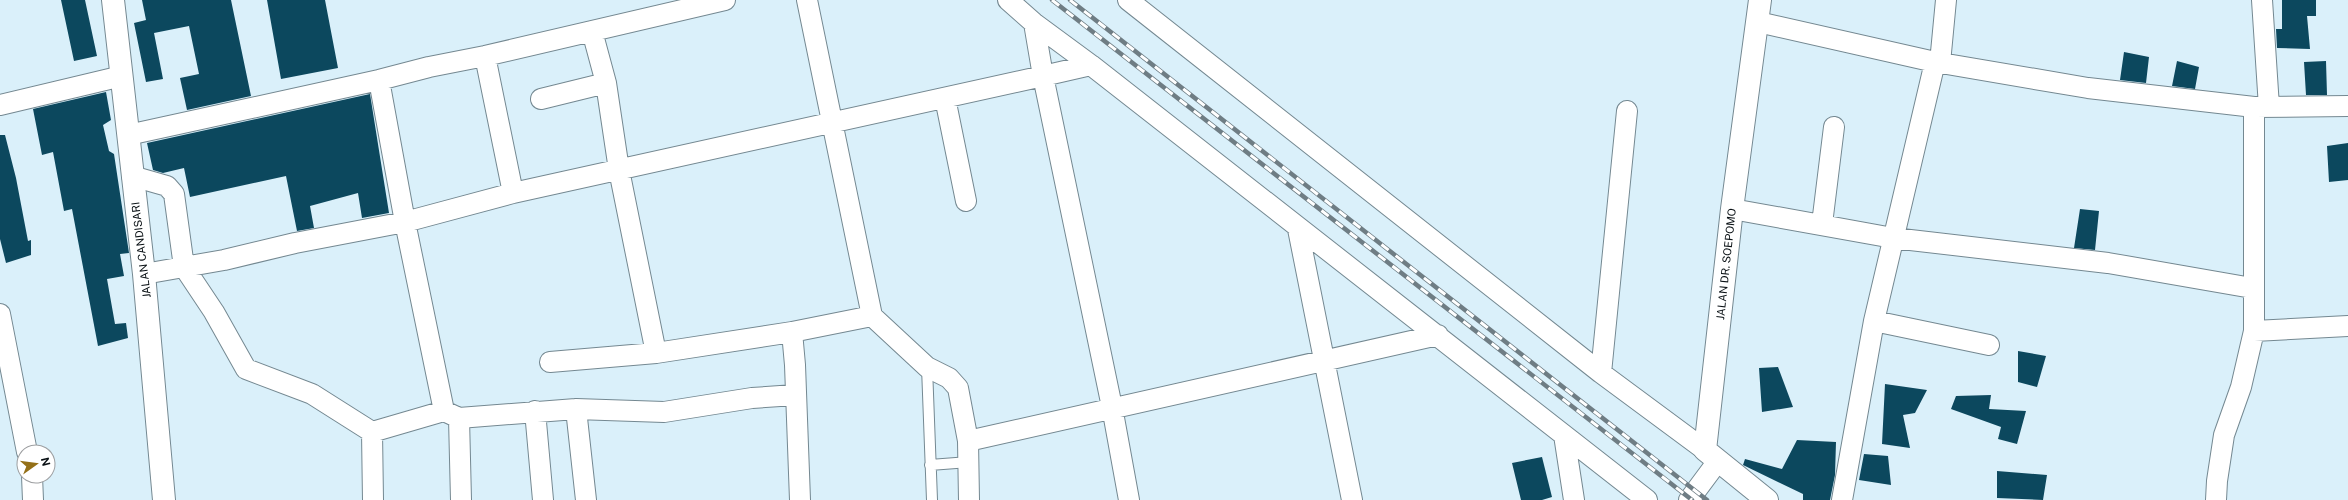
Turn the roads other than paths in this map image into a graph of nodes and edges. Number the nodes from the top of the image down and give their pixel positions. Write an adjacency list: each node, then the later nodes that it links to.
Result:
1 (112, 0): 15 (street, JALAN CANDISARI)
2 (725, 0): 11 (street)
3 (807, 0): 25 (street)
4 (1008, 0): 10 (street)
5 (1128, 0): 51 (street)
6 (1760, 0): 9 (street, JALAN DR. SOEPOMO)
7 (1946, 0): 13 (street)
8 (2262, 0): 23 (street)
9 (1758, 22): 13 (street); 32 (street, JALAN DR. SOEPOMO)
10 (1034, 23): 14 (street); 16 (street)
11 (592, 31): 12 (street); 18 (street)
12 (485, 56): 17 (street); 30 (street)
13 (1938, 62): 23 (street); 36 (street)
14 (1091, 65): 16 (street); 35 (street)
15 (122, 76): 21 (street); 27 (street, JALAN CANDISARI)
16 (1043, 76): 19 (street); 53 (street)
17 (380, 80): 27 (street); 33 (street)
18 (606, 83): 20 (street); 28 (street)
19 (945, 98): 25 (street); 31 (street)
20 (540, 99)
21 (0, 105)
22 (2348, 106): 23 (street)
23 (2262, 107): 38 (street)
24 (1627, 112): 51 (street)
25 (831, 123): 28 (street); 40 (street)
26 (1834, 127): 34 (street)
27 (128, 135): 29 (street, JALAN CANDISARI)
28 (619, 170): 30 (street); 47 (street)
29 (132, 176): 37 (street, JALAN CANDISARI); 37 (street)
30 (513, 193): 33 (street)
31 (966, 201)
32 (1732, 209): 34 (street); 61 (street, JALAN DR. SOEPOMO)
33 (406, 222): 37 (street); 56 (street)
34 (1822, 224): 36 (street)
35 (1298, 229): 45 (street); 48 (street)
36 (1893, 238): 38 (street); 41 (street)
37 (165, 271): 57 (street); 68 (street, JALAN CANDISARI)
38 (2252, 288): 43 (street)
39 (0, 314): 60 (street)
40 (872, 316): 44 (street); 50 (street)
41 (1874, 321): 46 (street); 82 (street)
42 (2348, 326): 43 (street)
43 (2254, 331): 83 (street)
44 (792, 332): 47 (street); 52 (street)
45 (1438, 335): 48 (street); 58 (street)
46 (1989, 345)
47 (656, 353): 49 (street)
48 (1325, 361): 53 (street); 77 (street)
49 (550, 362)
50 (927, 367): 59 (street); 63 (lane)
51 (1601, 373): 61 (street)
52 (795, 394): 54 (street); 73 (street)
53 (1112, 407): 59 (street); 76 (street)
54 (576, 409): 55 (street); 72 (street)
55 (535, 411): 56 (street); 71 (street)
56 (452, 415): 57 (street); 70 (street)
57 (372, 432): 69 (street)
58 (1564, 435): 78 (street); 79 (street)
59 (968, 441): 62 (street)
60 (25, 444)
61 (1712, 455): 80 (street); 81 (street)
62 (969, 462): 63 (lane); 75 (street)
63 (930, 465): 74 (lane)
64 (32, 484): 66 (street)
65 (35, 484): 67 (street)
66 (33, 500)
67 (44, 500)
68 (164, 500)
69 (373, 500)
70 (461, 500)
71 (543, 500)
72 (586, 500)
73 (800, 500)
74 (932, 500)
75 (969, 500)
76 (1129, 500)
77 (1352, 500)
78 (1574, 500)
79 (1647, 500)
80 (1689, 500)
81 (1767, 500)
82 (1842, 500)
83 (2216, 500)

